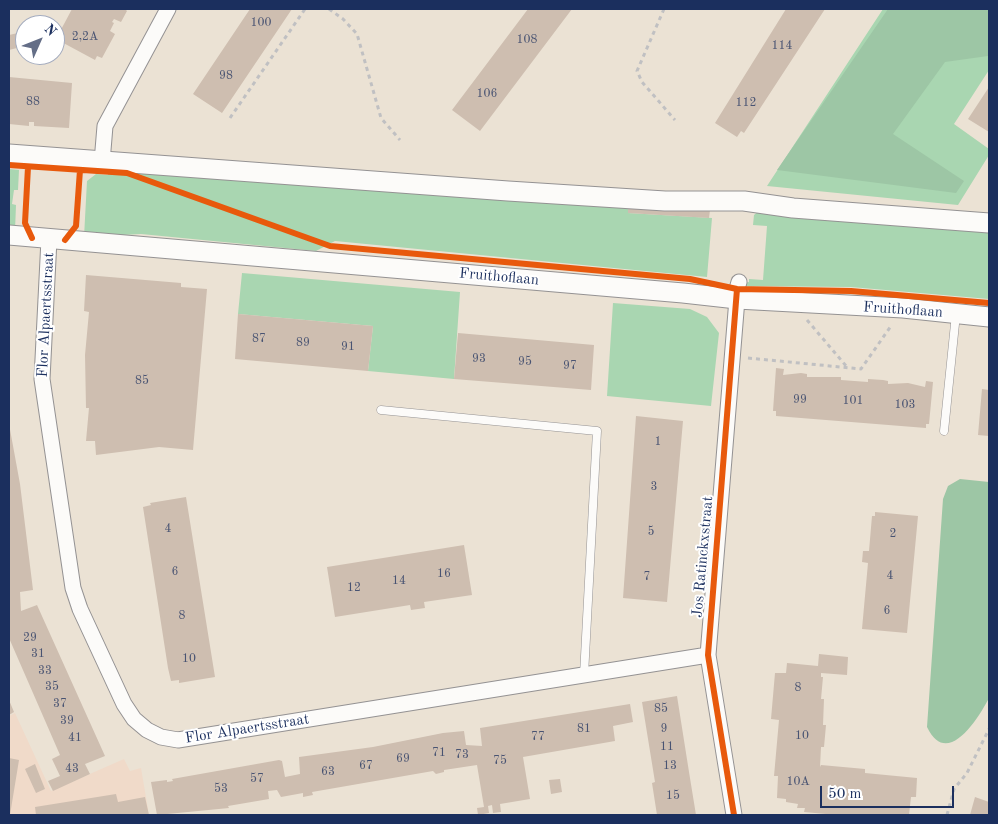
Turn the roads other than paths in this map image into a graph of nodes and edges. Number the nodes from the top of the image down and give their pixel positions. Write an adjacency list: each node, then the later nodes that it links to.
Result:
1 (168, 9): 3 (street)
2 (9, 154): 3 (street)
3 (102, 162): 4 (street)
4 (989, 223)
5 (9, 235): 6 (street, Fruithoflaan)
6 (49, 238): 7 (street, Fruithoflaan); 13 (street, Flor Alpaertsstraat)
7 (738, 290): 8 (street, Fruithoflaan); 12 (street, Jos Ratinckxstraat)
8 (956, 314): 9 (street, Fruithoflaan); 11 (lane)
9 (989, 317)
10 (381, 410): 13 (lane)
11 (944, 431)
12 (708, 655): 13 (street, Flor Alpaertsstraat); 14 (street, Jos Ratinckxstraat)
13 (584, 676)
14 (734, 815)

